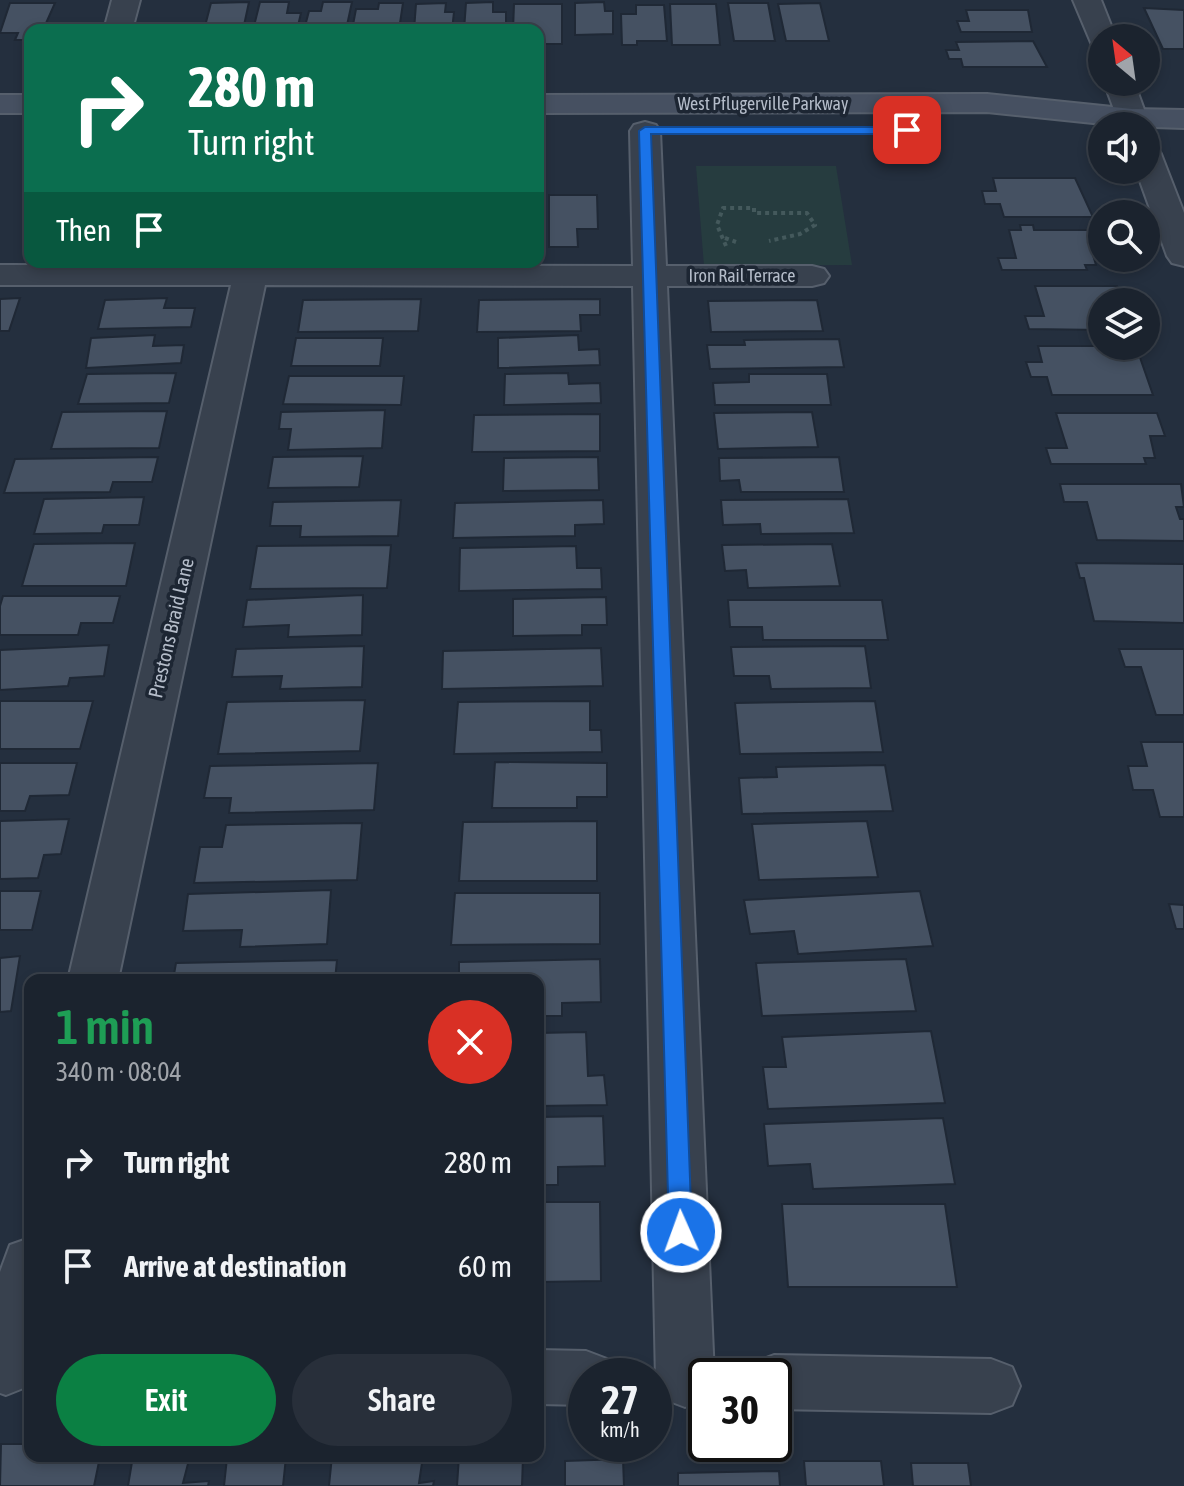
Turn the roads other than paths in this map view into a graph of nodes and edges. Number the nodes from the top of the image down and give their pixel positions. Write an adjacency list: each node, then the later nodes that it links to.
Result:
1 (126, 0): 3 (street)
2 (1087, 0): 4 (street)
3 (120, 24)
4 (1096, 24)
5 (0, 104): 6 (main road)
6 (24, 104)
7 (544, 104): 8 (main road, West Pflugerville Parkway)
8 (1088, 116)
9 (1184, 119): 10 (main road, West Pflugerville Parkway)
10 (1160, 120)
11 (1088, 125): 15 (main road, West Pflugerville Parkway)
12 (0, 131): 13 (main road)
13 (24, 131)
14 (544, 131): 15 (main road, West Pflugerville Parkway)
15 (645, 131): 20 (street)
16 (1157, 184): 17 (street)
17 (1184, 256)
18 (22, 271): 19 (street, Iron Rail Terrace)
19 (250, 275): 20 (street, Iron Rail Terrace); 22 (street, Prestons Braid Lane)
20 (650, 275): 21 (street, Iron Rail Terrace); 27 (street)
21 (812, 276)
22 (94, 974)
23 (24, 1298): 24 (street)
24 (12, 1369)
25 (544, 1377): 26 (street)
26 (568, 1378)
27 (682, 1380)
28 (792, 1382): 29 (street)
29 (991, 1386)

